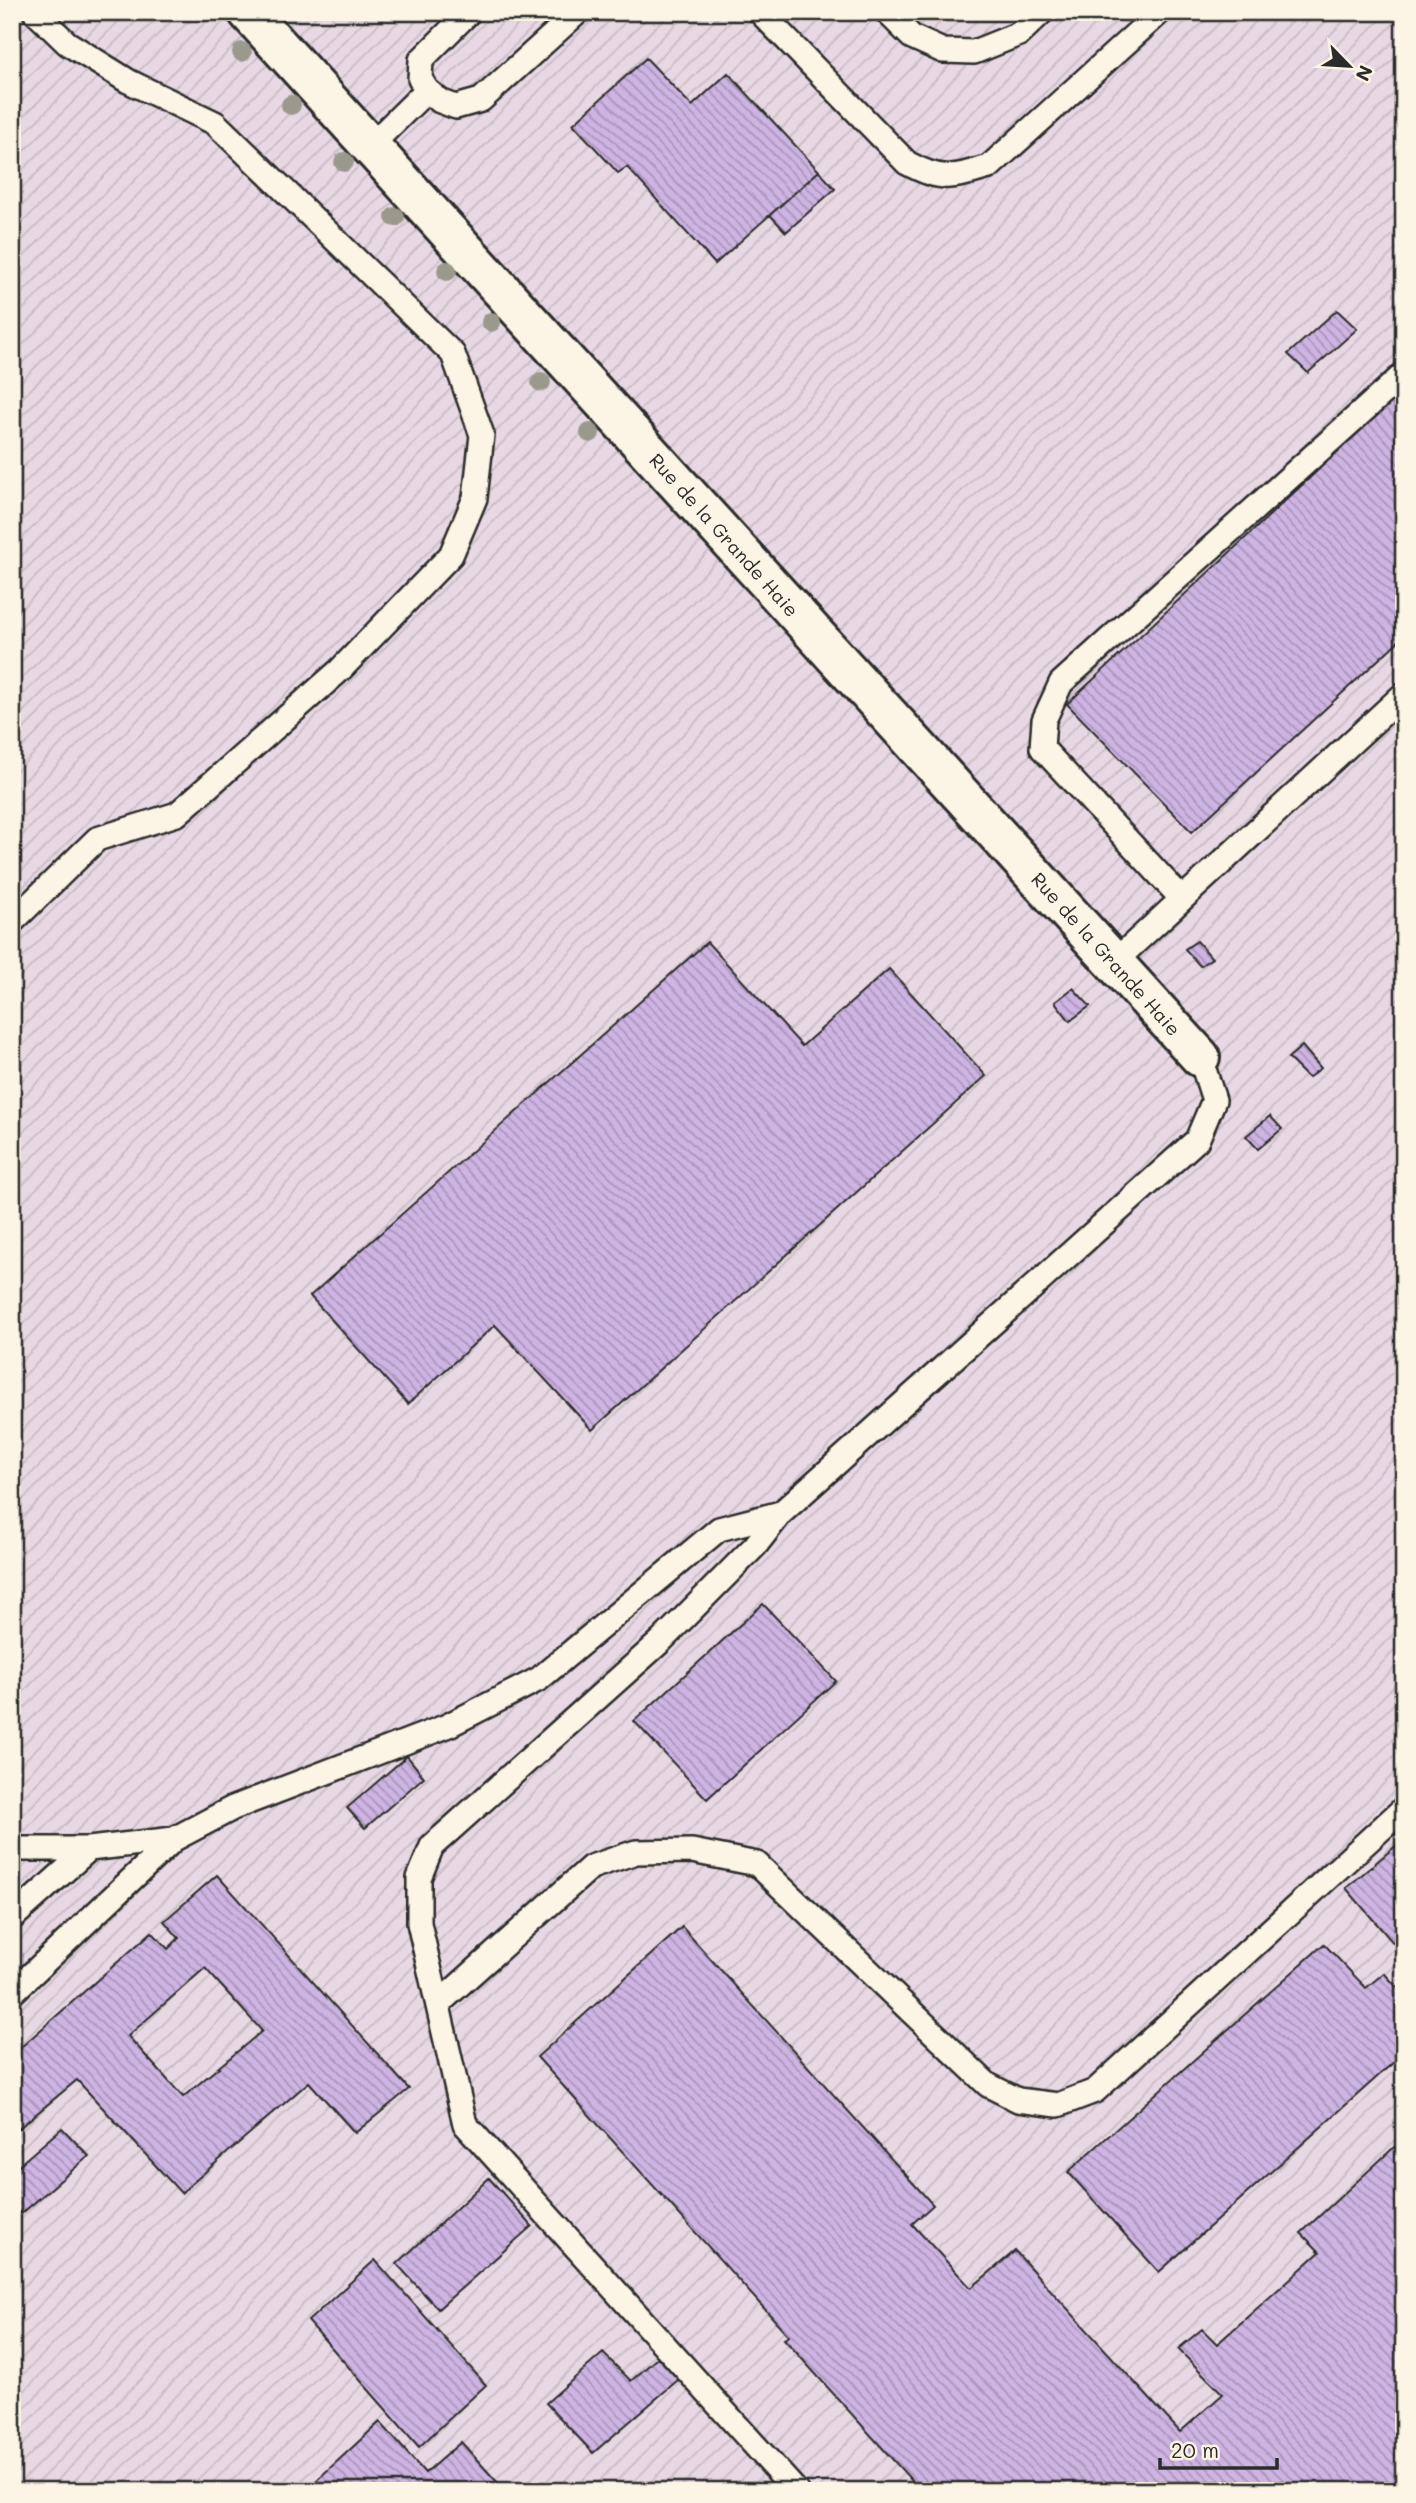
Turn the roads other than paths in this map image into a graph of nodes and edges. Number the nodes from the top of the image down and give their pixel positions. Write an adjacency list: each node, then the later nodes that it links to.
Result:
1 (34, 12): 14 (lane)
2 (248, 12): 10 (street, Rue de la Grande Haie)
3 (469, 12): 9 (lane)
4 (578, 12): 9 (lane)
5 (760, 12): 8 (lane)
6 (887, 12): 7 (lane)
7 (1042, 12)
8 (1160, 12)
9 (428, 90): 10 (lane)
10 (370, 146): 15 (street, Rue de la Grande Haie)
11 (1404, 374): 13 (lane)
12 (1404, 694): 13 (lane)
13 (1182, 899): 15 (lane)
14 (12, 922)
15 (1114, 962): 16 (street, Rue de la Grande Haie)
16 (1200, 1057): 17 (lane)
17 (781, 1513): 19 (lane); 24 (lane)
18 (1404, 1808): 24 (lane)
19 (174, 1839): 21 (lane); 23 (lane)
20 (12, 1849): 21 (lane)
21 (89, 1849): 22 (lane)
22 (12, 1918)
23 (12, 1993)
24 (438, 2004): 25 (lane)
25 (796, 2491)

